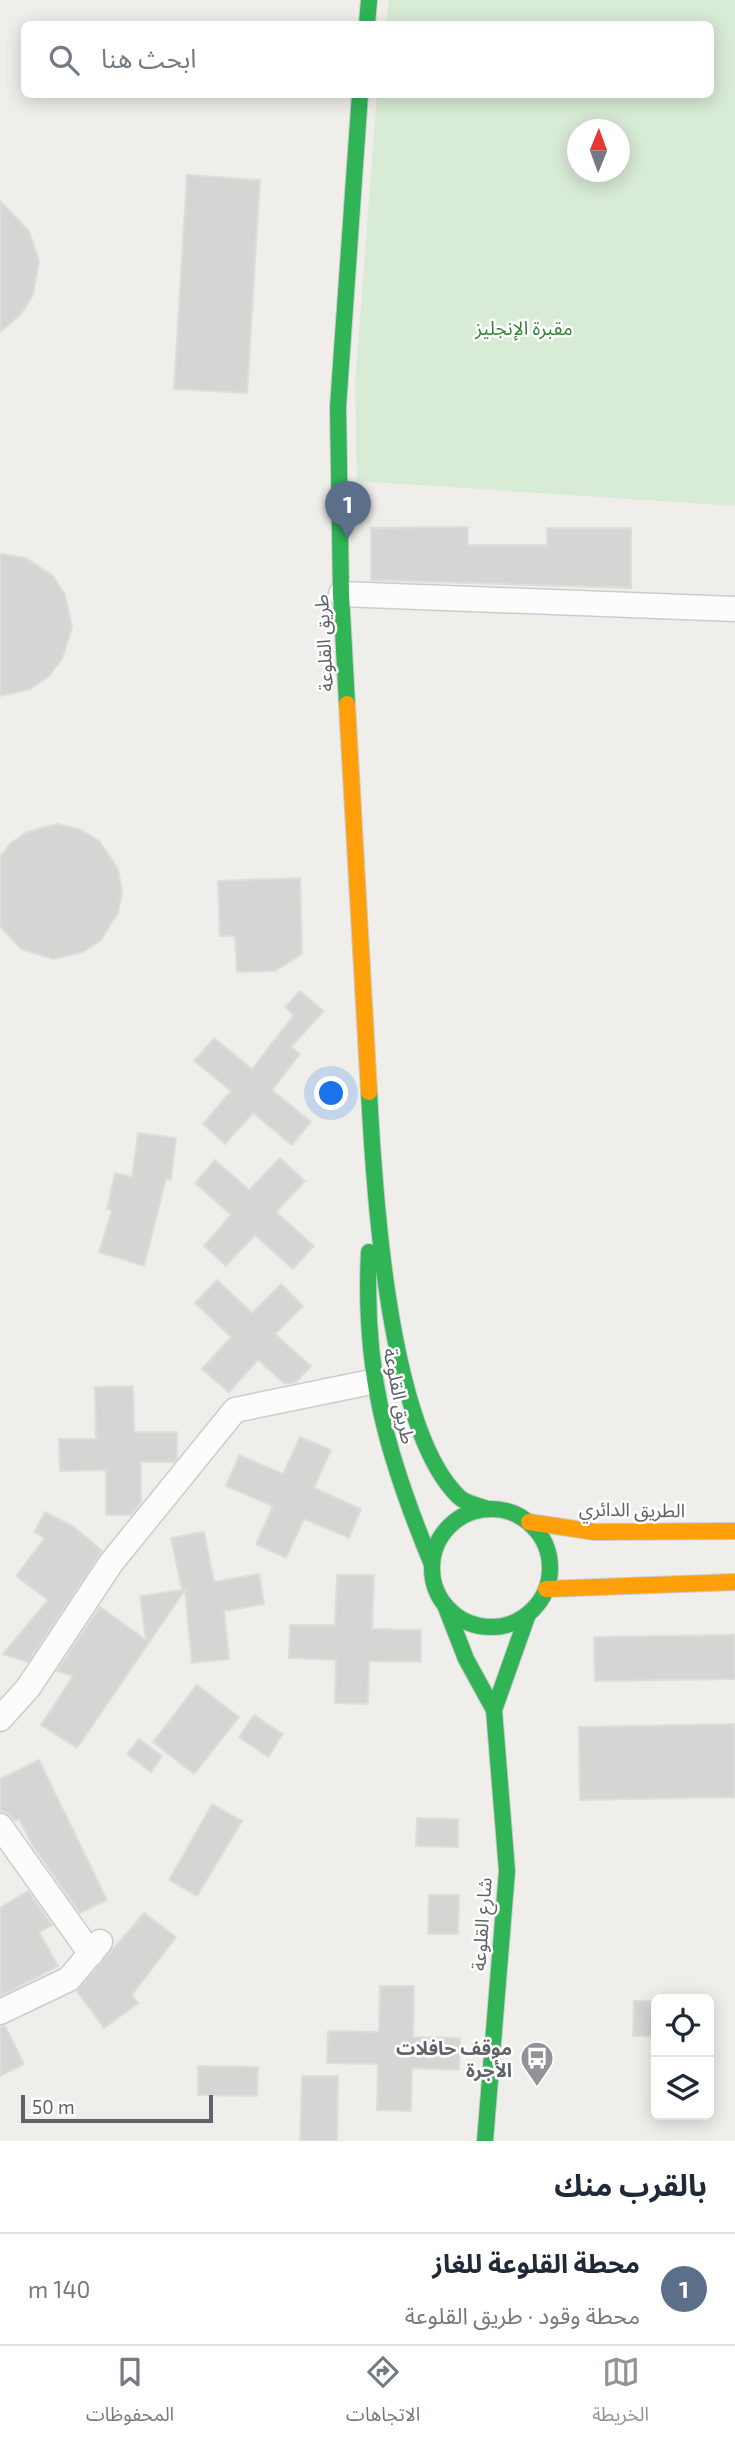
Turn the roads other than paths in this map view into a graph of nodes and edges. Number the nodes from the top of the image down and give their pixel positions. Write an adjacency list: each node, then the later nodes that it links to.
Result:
1 (369, 0): 2 (main road)
2 (367, 21)
3 (360, 98): 4 (main road, طريق القلوعة)
4 (341, 594): 5 (street); 6 (main road, طريق القلوعة)
5 (735, 609)
6 (374, 1189): 7 (main road, طريق القلوعة); 8 (main road, طريق القلوعة)
7 (371, 1382): 11 (main road, طريق القلوعة); 17 (street)
8 (488, 1509): 9 (main road); 11 (main road)
9 (529, 1522): 10 (main road, الطريق الدائري); 13 (main road)
10 (735, 1531)
11 (432, 1562): 14 (main road)
12 (735, 1582): 13 (main road)
13 (546, 1590): 15 (main road)
14 (445, 1605): 15 (main road); 16 (main road)
15 (528, 1614): 16 (main road)
16 (494, 1710): 20 (main road, شارع القلوعة)
17 (0, 1719)
18 (0, 1826): 19 (street)
19 (0, 2012)
20 (485, 2141)

